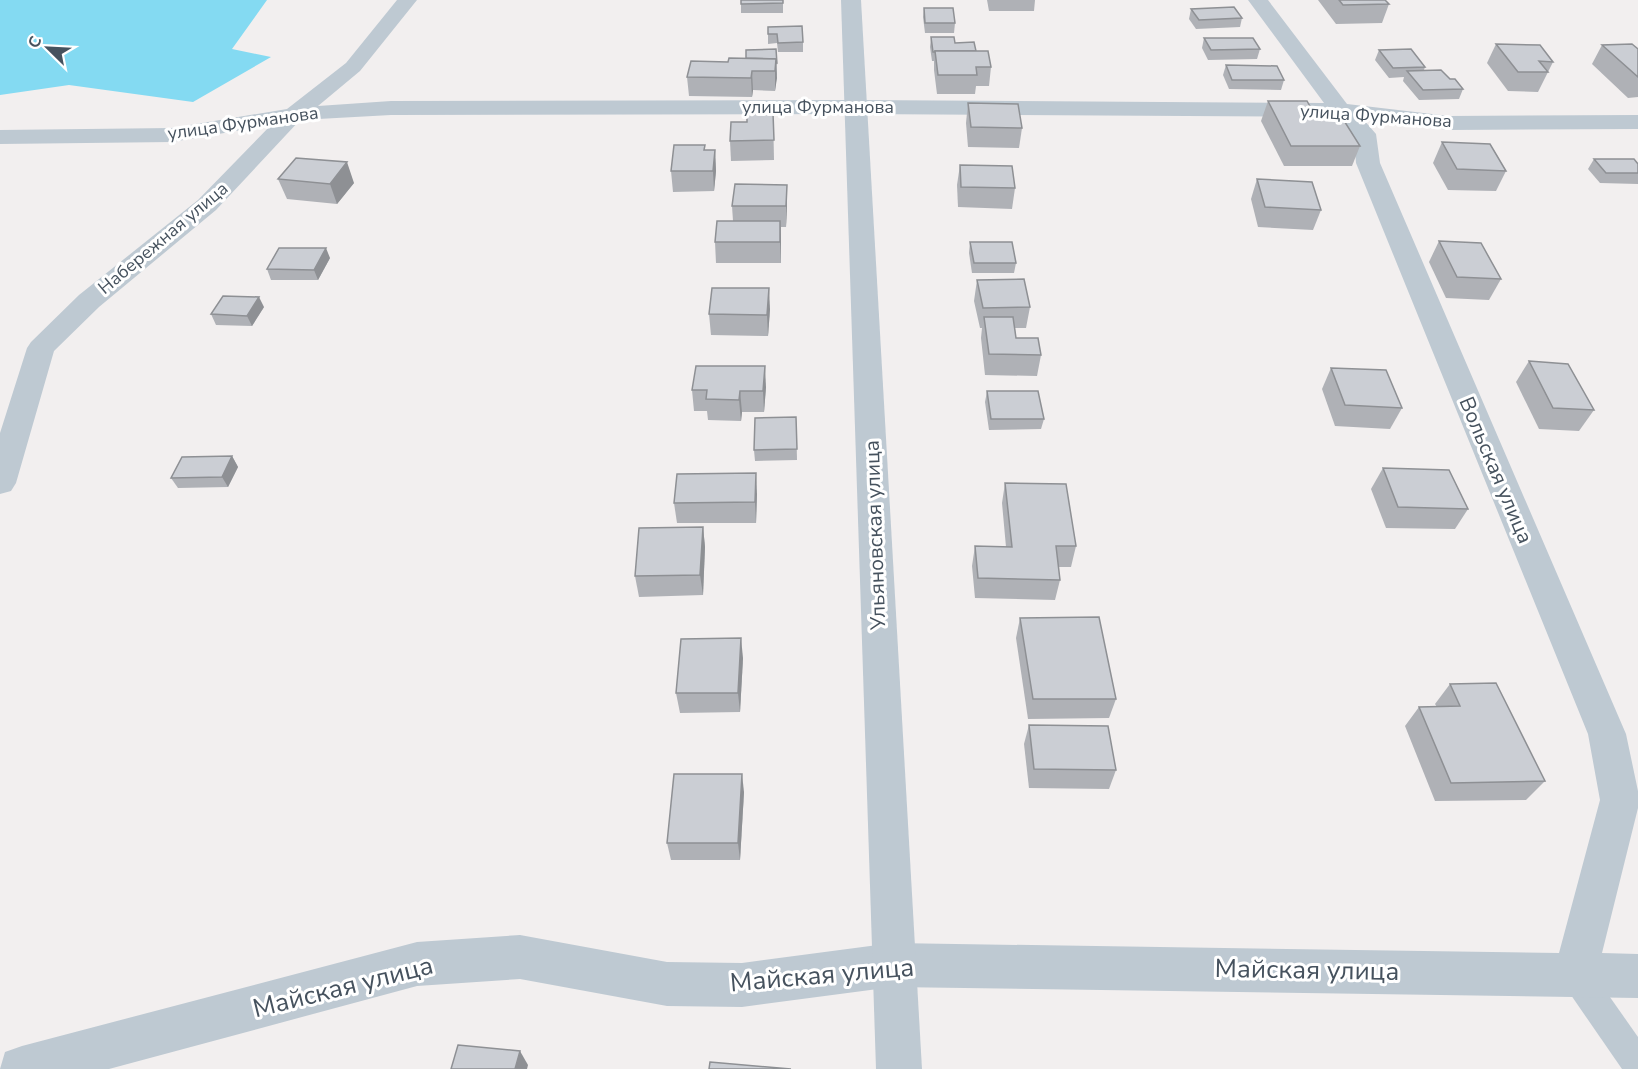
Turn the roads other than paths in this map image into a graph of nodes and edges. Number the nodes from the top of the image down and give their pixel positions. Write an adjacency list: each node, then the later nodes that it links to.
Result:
1 (407, 0): 6 (street, Набережная улица)
2 (851, 0): 4 (street, Ульяновская улица)
3 (1258, 0): 5 (street, Вольская улица)
4 (857, 107): 5 (street, улица Фурманова); 6 (street, улица Фурманова); 10 (street, Ульяновская улица)
5 (1340, 110): 7 (street, улица Фурманова); 11 (street, Вольская улица)
6 (294, 114): 8 (street, улица Фурманова); 9 (street, Набережная улица)
7 (1638, 122)
8 (0, 137)
9 (0, 483)
10 (892, 965): 11 (street, Майская улица); 14 (street, Майская улица); 15 (street, Ульяновская улица)
11 (1575, 974): 12 (street, Майская улица); 13 (lane)
12 (1638, 976)
13 (1638, 1064)
14 (22, 1069)
15 (899, 1069)

